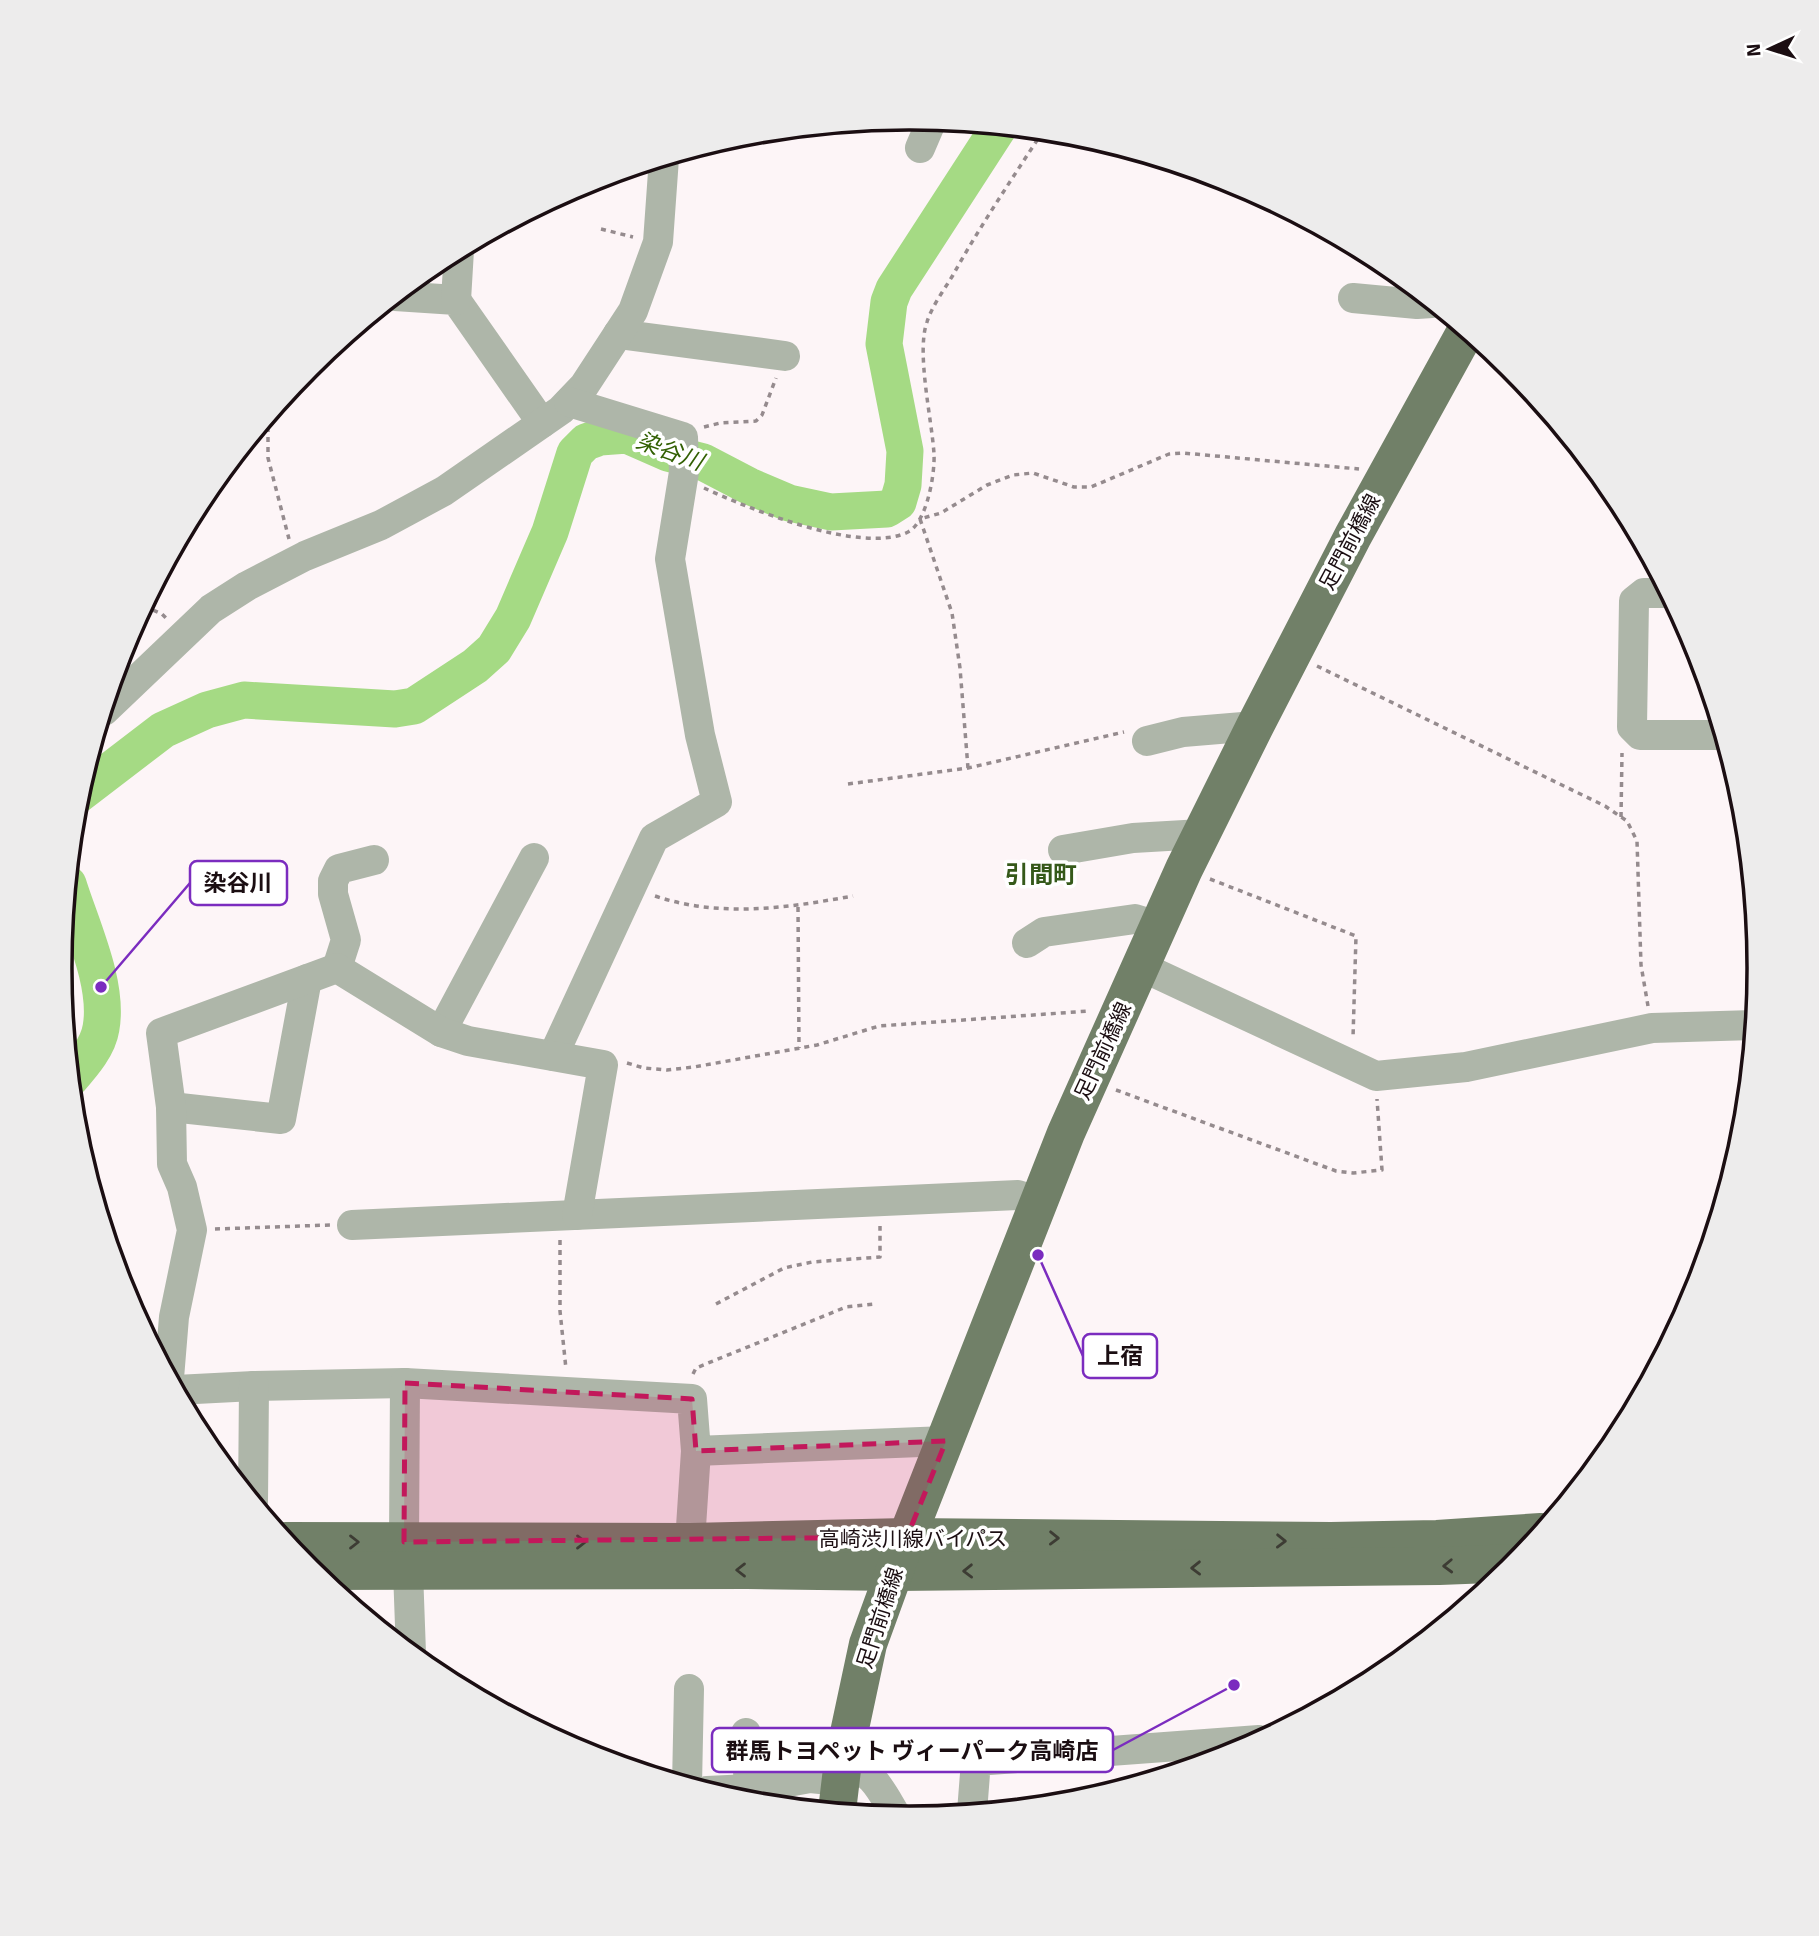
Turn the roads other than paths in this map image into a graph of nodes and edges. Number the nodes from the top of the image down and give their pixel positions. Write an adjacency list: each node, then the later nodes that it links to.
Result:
1 (927, 131): 2 (street)
2 (920, 148)
3 (663, 168): 9 (street)
4 (458, 262): 7 (street)
5 (408, 297): 7 (street)
6 (1353, 298): 8 (street)
7 (456, 300): 13 (street)
8 (1420, 304)
9 (618, 334): 11 (street); 12 (street)
10 (1462, 338): 16 (main road, 足門前橋線)
11 (785, 356)
12 (569, 402): 13 (street); 30 (street)
13 (542, 423): 15 (street)
14 (1659, 593): 17 (street)
15 (116, 700)
16 (1255, 726): 18 (street); 19 (main road, 足門前橋線)
17 (1714, 735)
18 (1139, 736)
19 (1202, 834): 20 (street); 23 (main road, 足門前橋線)
20 (1063, 850)
21 (534, 858): 29 (street)
22 (374, 860): 26 (street)
23 (1158, 926): 24 (street); 25 (main road, 足門前橋線)
24 (1027, 943)
25 (1140, 965): 28 (street); 32 (main road, 足門前橋線)
26 (337, 968): 27 (street); 29 (street)
27 (307, 979): 31 (street); 31 (street)
28 (1745, 1025)
29 (441, 1031): 30 (street)
30 (554, 1056): 33 (street)
31 (171, 1107): 35 (street)
32 (1038, 1201): 33 (street); 39 (main road, 足門前橋線)
33 (568, 1215): 34 (street)
34 (352, 1225)
35 (170, 1362)
36 (405, 1383): 37 (street); 40 (street); 46 (street)
37 (254, 1386): 38 (street); 41 (street)
38 (186, 1390)
39 (946, 1441): 40 (street); 43 (main road, 足門前橋線)
40 (696, 1451): 44 (street)
41 (253, 1488)
42 (1527, 1533): 43 (main road, 高崎渋川線バイパス, one-way to 42)
43 (907, 1537): 44 (main road, 高崎渋川線バイパス); 49 (main road, 足門前橋線)
44 (690, 1542): 46 (main road, 高崎渋川線バイパス, one-way to 44)
45 (301, 1543): 46 (main road, 高崎渋川線バイパス, one-way to 46)
46 (406, 1557): 48 (main road, 高崎渋川線バイパス); 49 (main road, 高崎渋川線バイパス, one-way to 46); 50 (street)
47 (1498, 1564): 49 (main road, 高崎渋川線バイパス, one-way to 49)
48 (326, 1569)
49 (895, 1572): 55 (main road, 足門前橋線)
50 (410, 1641)
51 (689, 1689): 54 (street)
52 (746, 1733): 57 (street)
53 (1230, 1742): 58 (street)
54 (687, 1775)
55 (850, 1779): 57 (street); 59 (street)
56 (743, 1789): 57 (street)
57 (749, 1789)
58 (973, 1803)
59 (890, 1805)

